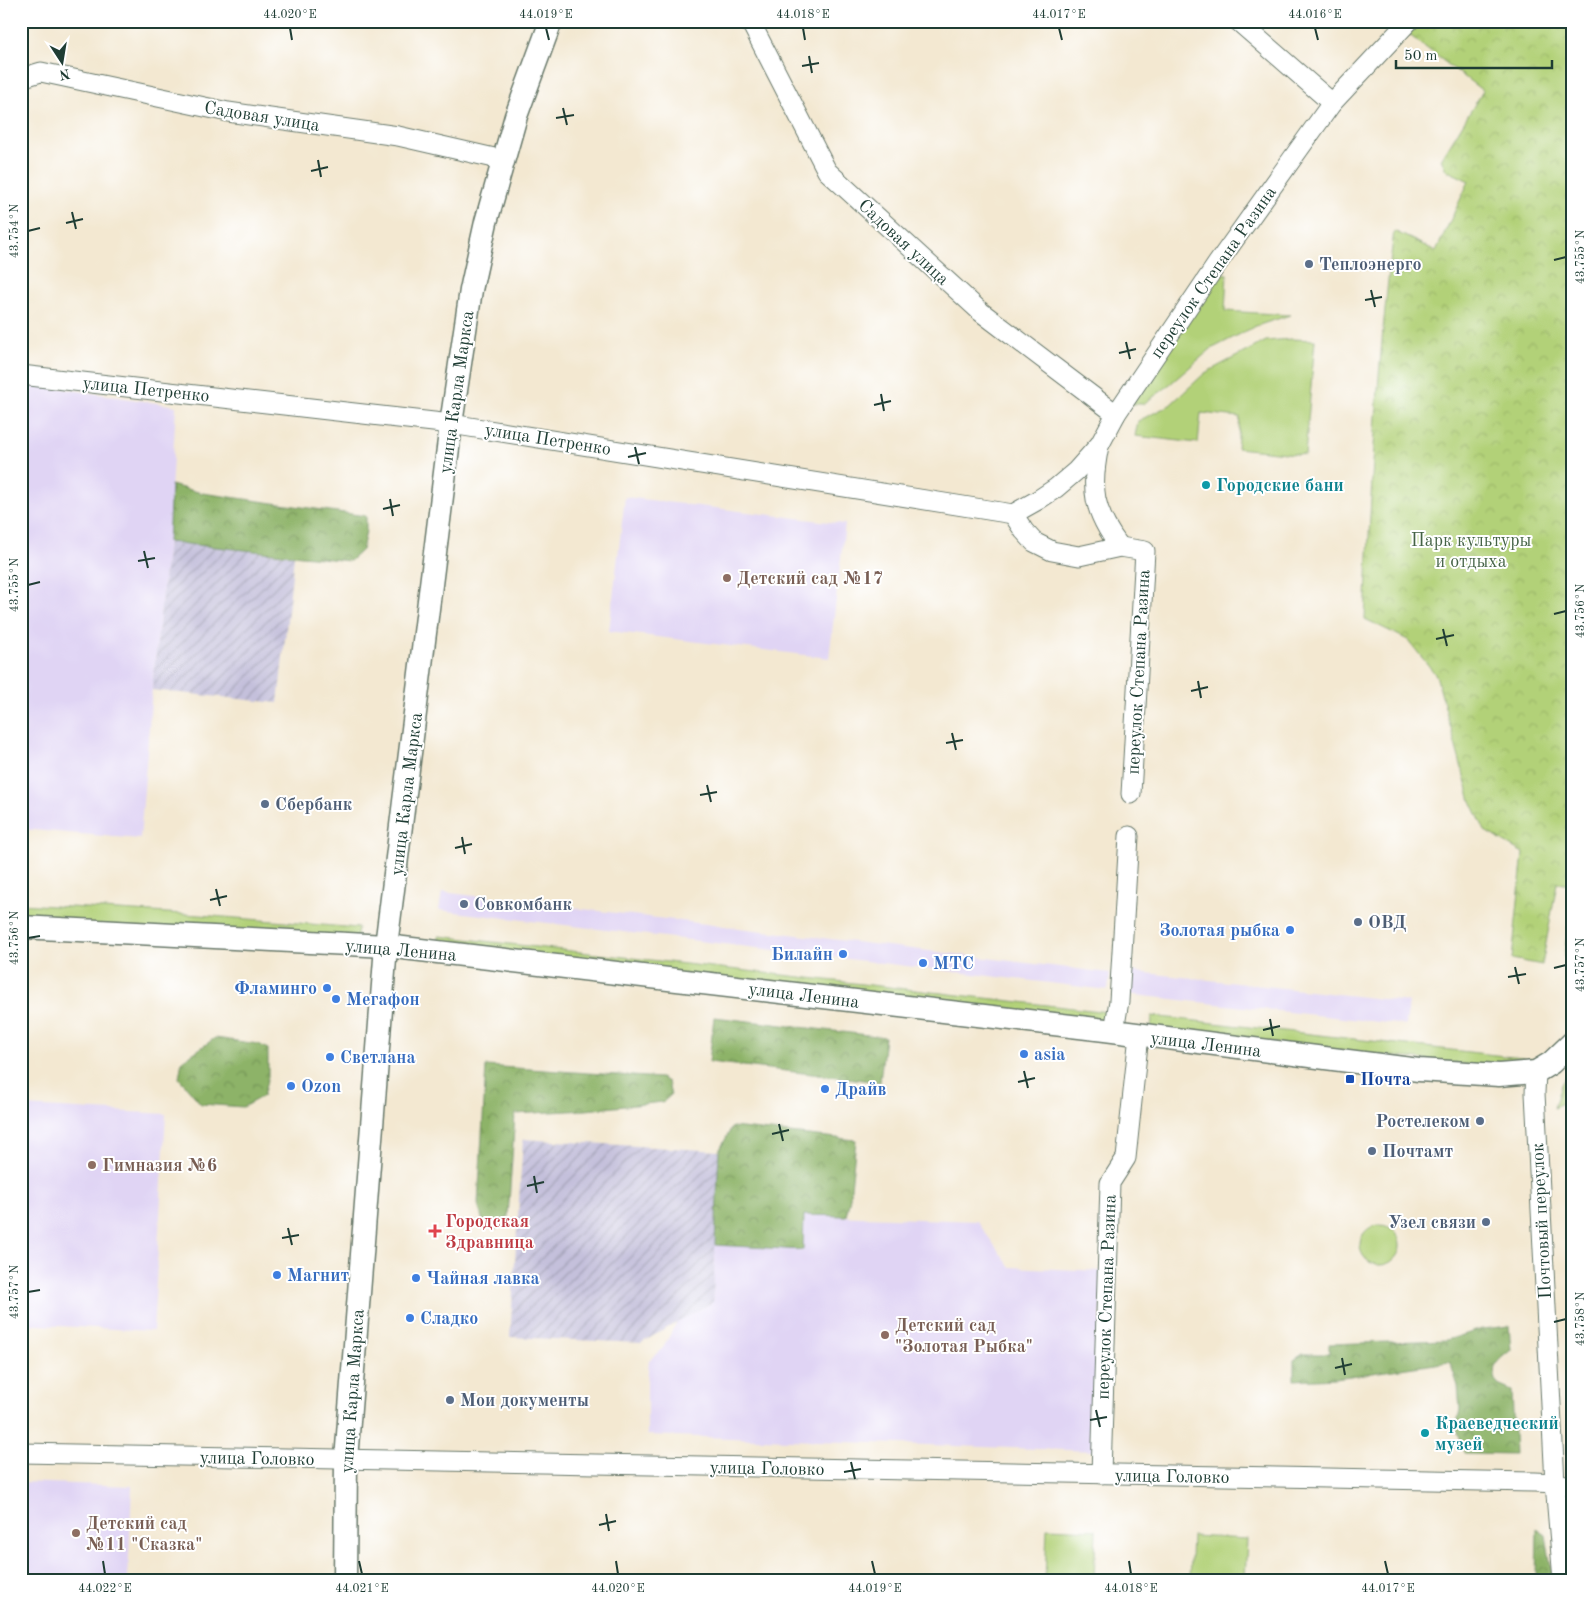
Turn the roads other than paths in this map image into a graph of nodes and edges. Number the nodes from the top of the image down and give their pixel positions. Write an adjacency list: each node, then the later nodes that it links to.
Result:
1 (551, 21): 7 (street, улица Карла Маркса)
2 (750, 21): 9 (street, Садовая улица)
3 (1238, 21): 6 (street)
4 (1409, 21): 6 (street, переулок Степана Разина)
5 (21, 78): 7 (street, Садовая улица)
6 (1332, 103): 9 (street, переулок Степана Разина)
7 (503, 160): 10 (street, улица Карла Маркса)
8 (21, 375): 10 (street, улица Петренко)
9 (1116, 414): 11 (street, переулок Степана Разина)
10 (450, 424): 12 (street, улица Петренко); 17 (street, улица Карла Маркса)
11 (1100, 444): 12 (street, переулок Степана Разина); 13 (street)
12 (1013, 514): 13 (street)
13 (1120, 547): 14 (street, переулок Степана Разина)
14 (1131, 794)
15 (1129, 836): 18 (street)
16 (21, 927): 17 (street, улица Ленина)
17 (386, 946): 18 (street, улица Ленина); 23 (street, улица Карла Маркса)
18 (1114, 1031): 19 (street, улица Ленина)
19 (1139, 1035): 21 (street, улица Ленина); 24 (street, переулок Степана Разина)
20 (1573, 1042): 21 (street)
21 (1536, 1072): 25 (street, Почтовый переулок)
22 (21, 1454): 23 (street, улица Головко)
23 (346, 1460): 24 (street, улица Головко); 26 (street, улица Карла Маркса)
24 (1101, 1474): 25 (street, улица Головко)
25 (1564, 1484): 27 (street, Почтовый переулок)
26 (345, 1580)
27 (1563, 1580)

